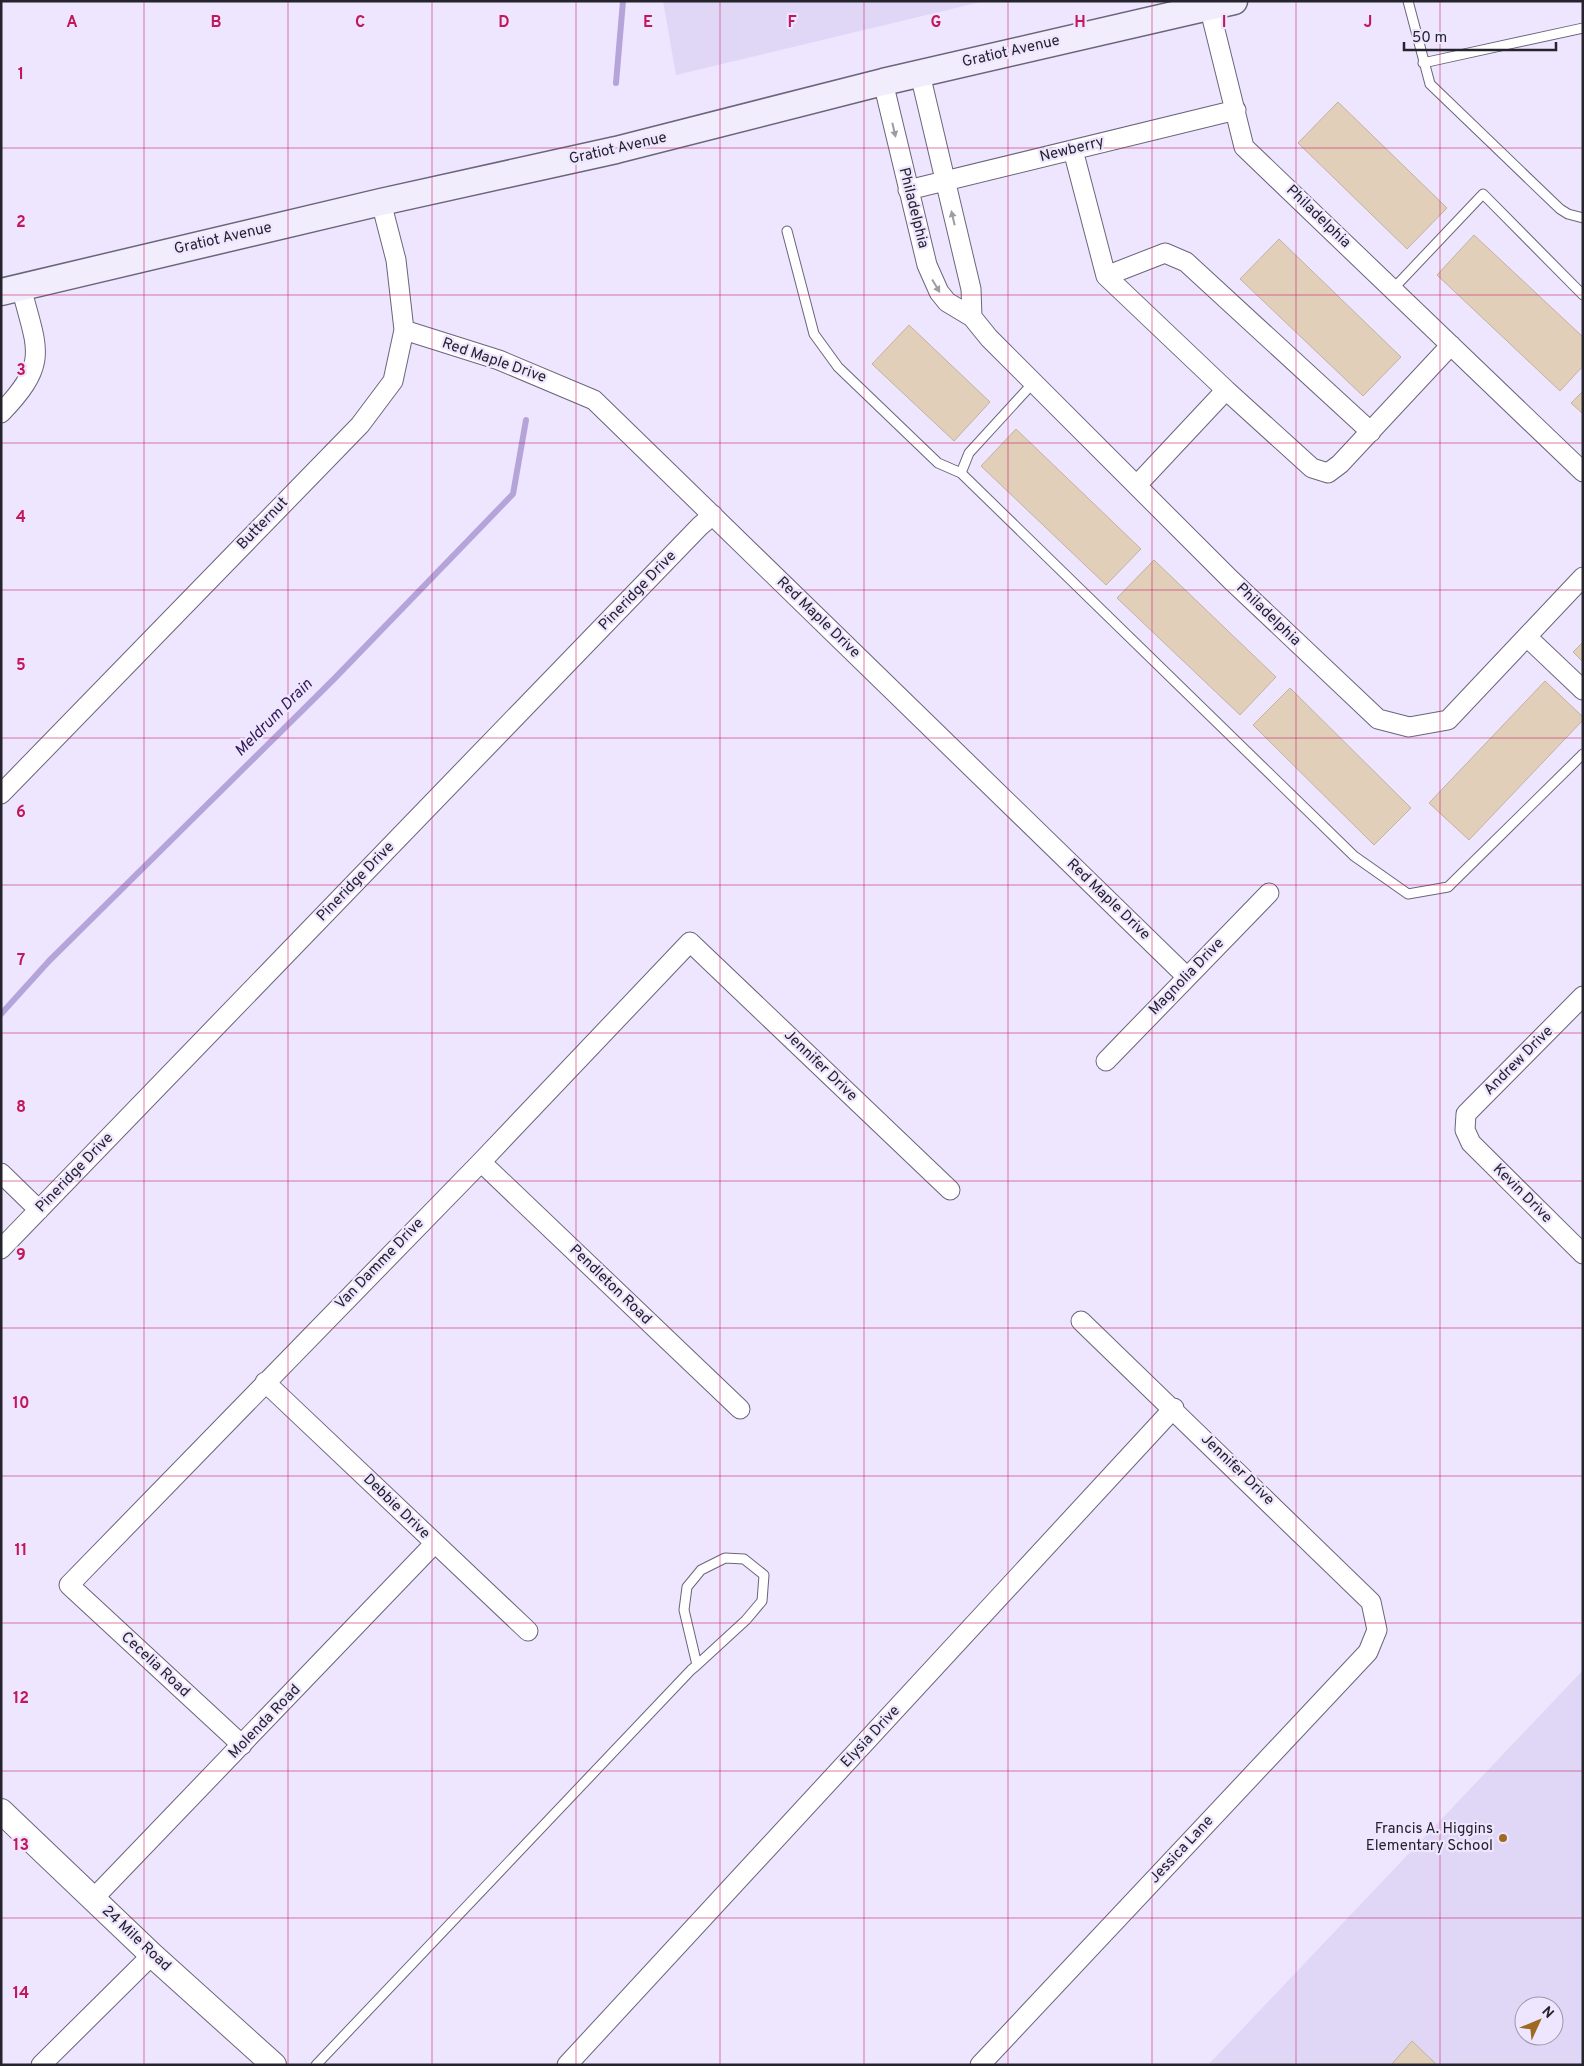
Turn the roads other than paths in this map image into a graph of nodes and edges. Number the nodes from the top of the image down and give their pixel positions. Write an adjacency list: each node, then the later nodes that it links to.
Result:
1 (1408, 1): 4 (lane)
2 (1222, 3): 5 (main road, Gratiot Avenue); 7 (street, Philadelphia)
3 (1583, 28): 4 (lane)
4 (1423, 63): 12 (lane)
5 (920, 74): 6 (main road, Gratiot Avenue); 9 (street)
6 (883, 82): 10 (street, Philadelphia, one-way to 10); 11 (main road, Gratiot Avenue)
7 (1236, 110): 8 (street, Newberry); 15 (street, Philadelphia)
8 (1073, 150): 9 (street, Newberry); 14 (street)
9 (944, 181): 10 (street, Newberry); 18 (street, one-way to 9)
10 (908, 190): 18 (street, Philadelphia, one-way to 18)
11 (381, 202): 16 (main road, Gratiot Avenue); 19 (street, Butternut)
12 (1583, 218)
13 (787, 231): 26 (lane)
14 (1106, 276): 22 (street); 24 (street)
15 (1393, 289): 17 (lane); 20 (street, Philadelphia)
16 (11, 290): 23 (street)
17 (1583, 295)
18 (972, 317): 21 (street, Philadelphia)
19 (404, 330): 28 (street, Red Maple Drive); 33 (street, Butternut)
20 (1451, 345): 24 (street); 25 (street, Philadelphia)
21 (1034, 382): 26 (lane); 27 (street, Philadelphia)
22 (1226, 390): 24 (street); 27 (street)
23 (1, 412)
24 (1370, 432)
25 (1583, 472)
26 (961, 473): 32 (lane)
27 (1137, 485): 30 (street, Philadelphia)
28 (713, 516): 36 (street, Red Maple Drive); 43 (street, Pineridge Drive)
29 (1583, 577): 30 (street, Philadelphia)
30 (1527, 637): 31 (street)
31 (1583, 690)
32 (1583, 754)
33 (1, 794)
34 (1269, 892): 36 (street, Magnolia Drive)
35 (690, 942): 40 (street, Van Damme Drive); 42 (street, Jennifer Drive)
36 (1187, 977): 38 (street, Magnolia Drive)
37 (1583, 996): 39 (street, Andrew Drive)
38 (1106, 1061)
39 (1465, 1130): 45 (street, Kevin Drive)
40 (480, 1162): 47 (street, Van Damme Drive); 49 (street, Pendleton Road)
41 (1, 1173): 43 (street)
42 (950, 1190)
43 (39, 1210): 44 (street, Pineridge Drive)
44 (1, 1249)
45 (1583, 1254)
46 (1082, 1321): 48 (street, Jennifer Drive)
47 (265, 1382): 50 (street, Debbie Drive); 51 (street, Van Damme Drive)
48 (1174, 1408): 52 (street, Jennifer Drive); 59 (street, Elysia Drive)
49 (740, 1409)
50 (435, 1544): 53 (street, Debbie Drive); 55 (street, Molenda Road)
51 (69, 1584): 55 (street, Cecelia Road)
52 (1376, 1630): 63 (street, Jessica Lane)
53 (528, 1631)
54 (697, 1665): 54 (lane); 62 (lane)
55 (242, 1745): 57 (street, Molenda Road)
56 (1, 1811): 57 (street, 24 Mile Road)
57 (93, 1899): 58 (street, 24 Mile Road)
58 (152, 1955): 60 (street); 61 (street, 24 Mile Road)
59 (578, 2061)
60 (41, 2065)
61 (274, 2065)
62 (316, 2065)
63 (980, 2065)

